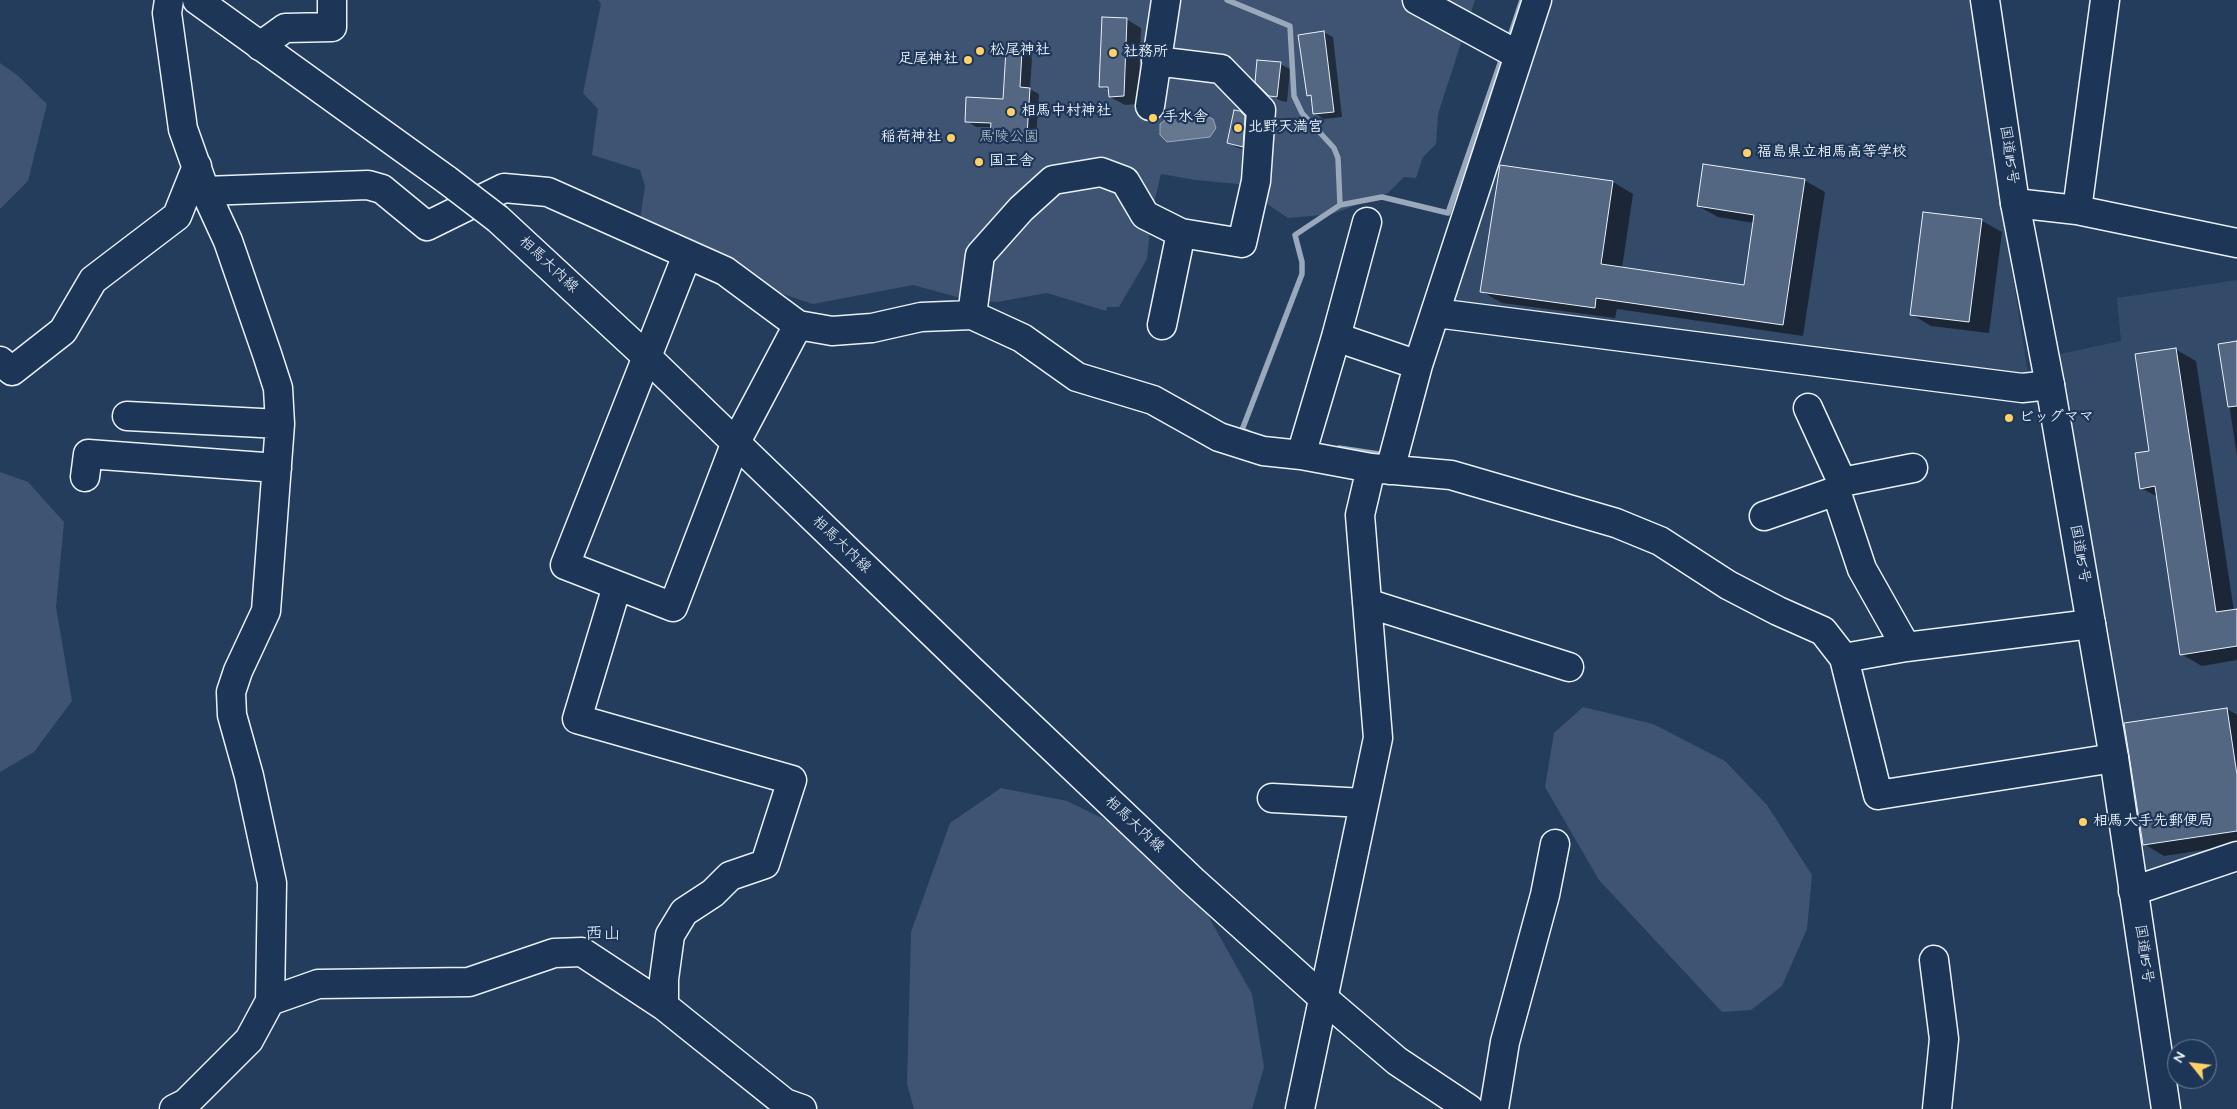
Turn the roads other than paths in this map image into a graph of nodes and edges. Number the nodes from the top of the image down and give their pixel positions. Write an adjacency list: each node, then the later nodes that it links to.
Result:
1 (169, 0): 13 (main road)
2 (197, 0): 9 (main road, 相馬大内線)
3 (332, 0): 9 (main road)
4 (1166, 0): 11 (main road)
5 (1416, 0): 10 (main road)
6 (1537, 0): 10 (main road)
7 (1985, 0): 14 (main road, 国道115号)
8 (2105, 0): 15 (main road)
9 (260, 46): 25 (main road, 相馬大内線, bridge)
10 (1518, 55): 20 (main road)
11 (1156, 61): 12 (main road); 17 (main road)
12 (1150, 106)
13 (201, 178): 19 (main road); 26 (main road); 31 (main road)
14 (2015, 203): 15 (main road); 28 (main road, 国道115号)
15 (2077, 210): 18 (main road)
16 (1367, 222): 24 (main road)
17 (1181, 233): 21 (main road); 22 (main road)
18 (2237, 243)
19 (687, 255): 23 (main road); 25 (main road)
20 (1436, 313): 27 (main road); 28 (main road)
21 (972, 315): 23 (main road); 33 (main road)
22 (1162, 324)
23 (798, 325): 32 (main road)
24 (1336, 336): 27 (main road); 33 (main road)
25 (647, 357): 32 (main road, 相馬大内線); 40 (main road)
26 (0, 361)
27 (1418, 365): 36 (main road)
28 (2050, 385): 42 (main road, 国道115号)
29 (1808, 408): 38 (main road)
30 (127, 416): 31 (main road)
31 (280, 424): 34 (main road)
32 (736, 442): 40 (main road); 53 (main road, 相馬大内線)
33 (1301, 455): 36 (main road)
34 (277, 468): 37 (main road); 54 (main road)
35 (1913, 468): 38 (main road)
36 (1380, 469): 41 (main road); 44 (main road)
37 (85, 476)
38 (1839, 487): 39 (main road); 43 (main road)
39 (1764, 516)
40 (617, 586): 55 (main road)
41 (1367, 603): 45 (main road); 48 (main road)
42 (2091, 624): 43 (main road); 46 (main road, 国道115号)
43 (1906, 646): 44 (main road)
44 (1844, 658): 46 (main road)
45 (1569, 667)
46 (2114, 758): 51 (main road, 国道115号)
47 (1272, 798): 48 (main road)
48 (1364, 803): 53 (main road)
49 (1554, 844): 60 (main road)
50 (2237, 856): 51 (main road)
51 (2133, 891): 62 (main road, 国道115号)
52 (1934, 960): 61 (main road)
53 (1322, 997): 58 (main road); 59 (main road, 相馬大内線)
54 (270, 1001): 55 (main road); 56 (main road)
55 (664, 1006): 57 (main road)
56 (183, 1107)
57 (802, 1109)
58 (1300, 1109)
59 (1469, 1109)
60 (1494, 1109)
61 (1937, 1109)
62 (2166, 1109)

